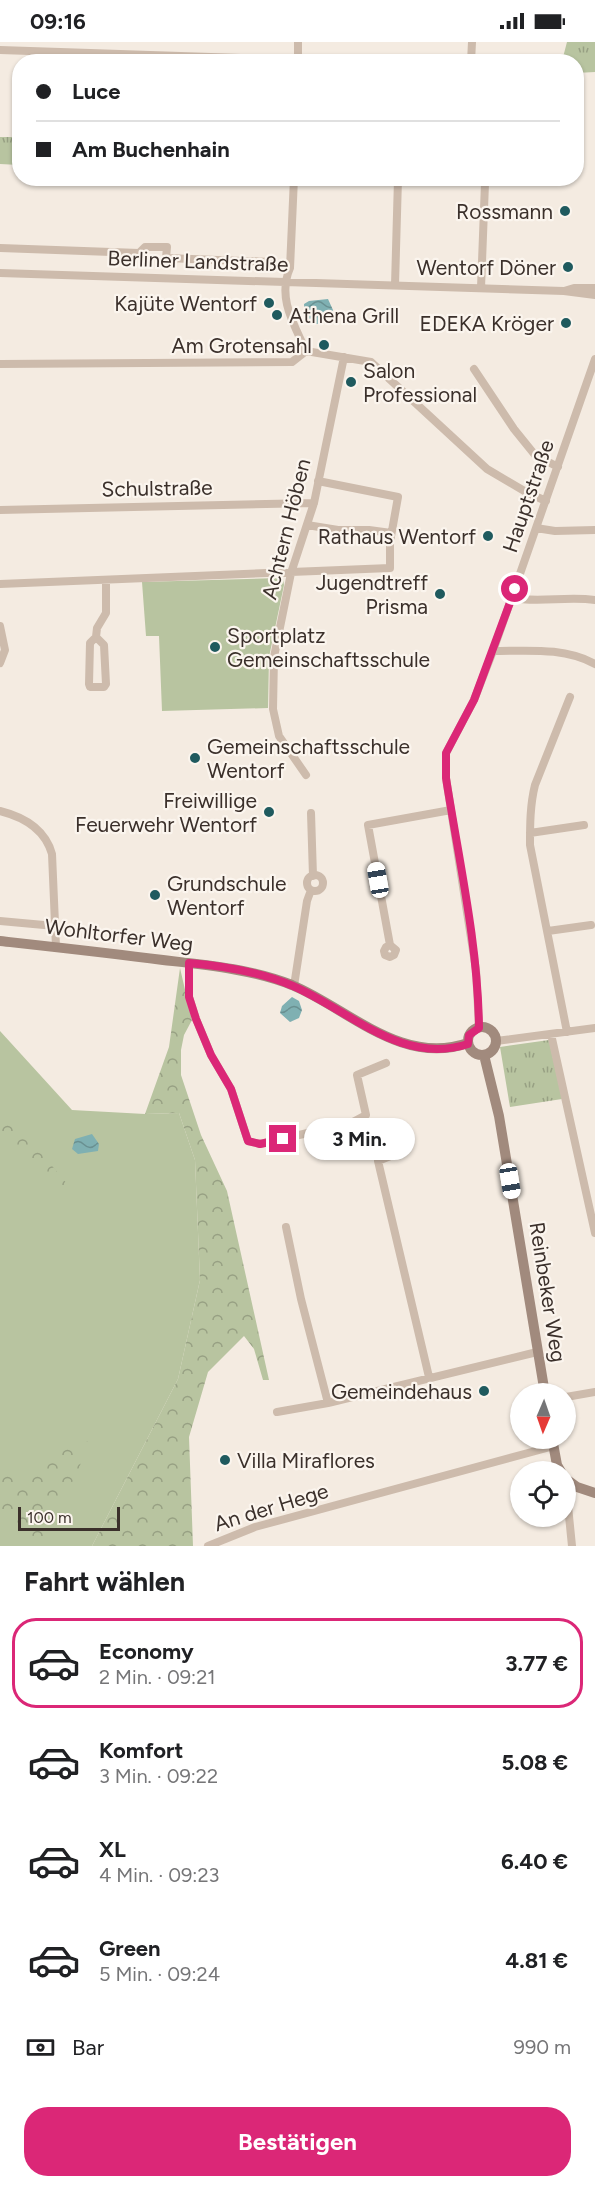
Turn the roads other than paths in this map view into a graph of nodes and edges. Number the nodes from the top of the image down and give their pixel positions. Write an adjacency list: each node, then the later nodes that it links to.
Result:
1 (0, 50): 2 (street)
2 (119, 54)
3 (294, 186): 9 (street)
4 (398, 186): 10 (street)
5 (485, 186): 11 (street)
6 (0, 248): 7 (street, Berliner Landstraße)
7 (271, 262)
8 (0, 273): 9 (street, Berliner Landstraße)
9 (285, 282): 10 (street, Berliner Landstraße); 15 (street)
10 (395, 285): 11 (street, Berliner Landstraße)
11 (481, 288): 13 (street, Berliner Landstraße)
12 (595, 288): 13 (street, Berliner Landstraße)
13 (564, 291): 14 (street, Berliner Landstraße)
14 (595, 295)
15 (306, 351): 16 (street); 18 (street)
16 (344, 357): 21 (street, Achtern Höben); 22 (street)
17 (595, 359): 20 (street, Hauptstraße)
18 (0, 364)
19 (474, 369): 20 (street)
20 (558, 467): 22 (street, Hauptstraße)
21 (318, 481): 23 (street, Achtern Höben); 28 (street)
22 (546, 501): 26 (street, Hauptstraße)
23 (314, 502): 24 (street, Schulstraße); 25 (street, Achtern Höben)
24 (0, 510)
25 (307, 525): 28 (street); 29 (street, Achtern Höben)
26 (536, 528): 27 (street); 32 (street, Hauptstraße)
27 (595, 530)
28 (392, 534): 29 (street)
29 (291, 573): 30 (street); 40 (street, Achtern Höben)
30 (106, 580): 31 (street); 35 (street)
31 (0, 584)
32 (512, 598): 33 (street); 36 (street, Hauptstraße)
33 (595, 600)
34 (0, 626): 37 (street)
35 (96, 638): 35 (street)
36 (493, 651): 38 (street); 42 (street, Hauptstraße)
37 (0, 663)
38 (595, 664)
39 (570, 697): 45 (street)
40 (306, 775)
41 (0, 810): 50 (street)
42 (451, 810): 53 (street); 57 (street)
43 (311, 813): 46 (street)
44 (584, 825): 45 (street)
45 (530, 833): 51 (street)
46 (313, 876): 47 (street); 47 (street)
47 (311, 890): 56 (street)
48 (0, 921): 50 (street)
49 (591, 925): 51 (street)
50 (55, 926): 54 (street)
51 (548, 931): 59 (street)
52 (0, 941): 54 (main road, Wohltorfer Weg)
53 (390, 945)
54 (56, 947): 55 (main road, Wohltorfer Weg)
55 (189, 963): 56 (main road, Wohltorfer Weg); 64 (street)
56 (294, 986): 62 (main road, Wohltorfer Weg)
57 (479, 1028): 61 (main road); 62 (main road)
58 (595, 1028): 59 (street)
59 (567, 1032): 60 (street)
60 (551, 1034): 61 (street); 67 (street)
61 (496, 1041): 63 (main road)
62 (468, 1044): 63 (main road)
63 (484, 1055): 68 (main road, Reinbeker Weg)
64 (386, 1063)
65 (393, 1155): 69 (street)
66 (286, 1227): 73 (street)
67 (595, 1233)
68 (537, 1352): 69 (street); 70 (main road, Reinbeker Weg)
69 (429, 1377): 73 (street)
70 (543, 1383)
71 (595, 1392): 72 (street)
72 (576, 1395)
73 (328, 1403): 74 (street)
74 (278, 1413)
75 (528, 1449): 79 (street, An der Hege)
76 (576, 1486): 77 (main road)
77 (595, 1493)
78 (570, 1527): 80 (street)
79 (208, 1546)
80 (572, 1546)

